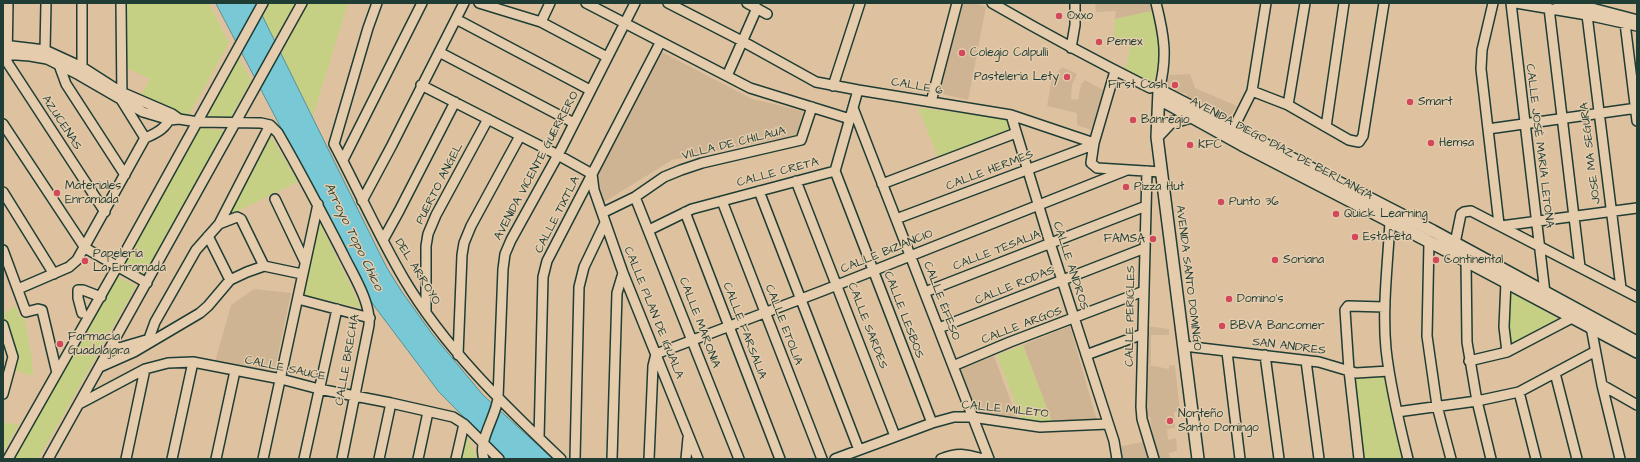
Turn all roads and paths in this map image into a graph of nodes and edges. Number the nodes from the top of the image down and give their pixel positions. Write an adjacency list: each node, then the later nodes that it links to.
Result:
1 (8, 3): 42 (street)
2 (46, 3): 43 (street)
3 (82, 3): 47 (street)
4 (120, 3): 56 (street)
5 (302, 3): 72 (street)
6 (378, 3): 86 (street, DEL ARROYO)
7 (422, 3): 86 (street)
8 (464, 3): 33 (street)
9 (480, 3): 35 (street)
10 (550, 3): 35 (street)
11 (586, 3): 36 (street)
12 (635, 3): 36 (street, AVENIDA VICENTE GUERRERO)
13 (668, 3): 39 (street, CALLE 6)
14 (747, 3): 29 (street)
15 (860, 3): 51 (street)
16 (957, 3): 58 (street)
17 (992, 3): 41 (street, AVENIDA DIEGO DÍAZ DE BERLANGA)
18 (1075, 3): 41 (street)
19 (1156, 3): 55 (street)
20 (1266, 3): 54 (street)
21 (1305, 3): 59 (street)
22 (1344, 3): 77 (street)
23 (1384, 3): 77 (street)
24 (1493, 3): 79 (street)
25 (1511, 3): 75 (street, CALLE JOSÉ MARÍA LETONA)
26 (1516, 3): 30 (street)
27 (1558, 3): 31 (street)
28 (261, 7): 71 (street)
29 (757, 8): 32 (street); 39 (street)
30 (1549, 8): 31 (street); 69 (street)
31 (1591, 9): 34 (street); 37 (street); 63 (street, JOSE MA SEGURA)
32 (767, 14)
33 (456, 19): 44 (street); 52 (street)
34 (1637, 20)
35 (541, 22): 45 (street)
36 (625, 23): 40 (street); 45 (street, AVENIDA VICENTE GUERRERO)
37 (1625, 23): 38 (street); 62 (street)
38 (1637, 26)
39 (742, 41): 49 (street); 51 (street, CALLE 6)
40 (660, 43): 49 (street); 92 (street, CALLE TIXTLA)
41 (1071, 48): 48 (street, AVENIDA DIEGO DÍAZ DE BERLANGA)
42 (5, 49): 43 (street); 46 (street); 106 (street, AZUCENAS)
43 (45, 50): 47 (street)
44 (439, 52): 50 (street); 73 (street)
45 (607, 56): 52 (street, AVENIDA VICENTE GUERRERO)
46 (59, 65): 47 (street); 93 (street)
47 (80, 71): 56 (street)
48 (1115, 71): 55 (street, AVENIDA DIEGO DÍAZ DE BERLANGA); 84 (street)
49 (727, 76): 60 (street)
50 (421, 85): 57 (street); 101 (street)
51 (833, 86): 53 (street, CALLE 6)
52 (590, 90): 73 (street, AVENIDA VICENTE GUERRERO)
53 (858, 90): 58 (street, CALLE 6); 61 (street, CALLE CRETA)
54 (1252, 91): 59 (street); 78 (street)
55 (1156, 92): 65 (main road, AVENIDA DIEGO DÍAZ DE BERLANGA); 78 (main road, AVENIDA DIEGO DÍAZ DE BERLANGA); 82 (main road, AVENIDA SANTO DOMINGO)
56 (121, 96): 66 (street); 83 (street)
57 (455, 102): 67 (street); 119 (street)
58 (931, 102): 64 (street, CALLE 6)
59 (1288, 106): 77 (street)
60 (812, 107): 68 (street); 98 (street, VILLA DE CHILAUA)
61 (853, 108): 68 (street, CALLE CRETA); 95 (street, CALLE ÉFESO)
62 (1636, 108): 63 (street); 70 (street)
63 (1598, 114): 69 (street); 108 (street, JOSE MA SEGURA)
64 (1011, 115): 80 (street, CALLE ANDROS); 84 (street, CALLE 6)
65 (1191, 117): 82 (main road); 112 (main road, AVENIDA DIEGO DÍAZ DE BERLANGA)
66 (174, 118): 71 (street); 83 (street)
67 (488, 119): 81 (street); 153 (street, PUERTO ANGEL)
68 (850, 119): 88 (street, CALLE CRETA)
69 (1561, 119): 75 (street); 110 (street)
70 (1637, 121)
71 (198, 122): 72 (street); 132 (street)
72 (236, 123): 76 (street); 140 (street)
73 (574, 123): 85 (street, AVENIDA VICENTE GUERRERO)
74 (3, 124): 123 (street)
75 (1525, 124): 79 (street); 113 (street, CALLE JOSÉ MARÍA LETONA)
76 (270, 125): 102 (street, CALLE BRECHA); 115 (street)
77 (1326, 127)
78 (1234, 129): 125 (main road, AVENIDA DIEGO DÍAZ DE BERLANGA)
79 (1488, 129): 116 (street)
80 (1016, 133): 87 (street, CALLE ANDROS); 95 (street)
81 (520, 136): 85 (street); 174 (street)
82 (1158, 137): 91 (main road, AVENIDA SANTO DOMINGO)
83 (145, 138): 93 (street)
84 (1094, 144): 87 (street, CALLE HERMES); 89 (street)
85 (558, 155): 92 (street); 197 (street, AVENIDA VICENTE GUERRERO)
86 (343, 160): 101 (street, DEL ARROYO)
87 (1027, 169): 103 (street, CALLE ANDROS); 111 (street, CALLE HERMES)
88 (835, 170): 94 (street, CALLE CRETA); 133 (street, CALLE LESBOS)
89 (1127, 170): 90 (street); 103 (street, CALLE BIZANCIO)
90 (1146, 171): 91 (street); 104 (street, CALLE PERICLES)
91 (1161, 172): 168 (main road, AVENIDA SANTO DOMINGO)
92 (592, 174): 109 (street, CALLE PLAN DE IGUALA); 209 (street, CALLE TIXTLA)
93 (125, 175): 106 (street)
94 (796, 181): 96 (street, CALLE CRETA); 141 (street, CALLE SARDES)
95 (882, 184): 111 (street, CALLE ÉFESO)
96 (759, 191): 100 (street, CALLE CRETA); 150 (street)
97 (3, 192): 135 (street)
98 (635, 197): 109 (street, VILLA DE CHILAUA); 117 (street, CALLE MARONIA)
99 (275, 198): 129 (street)
100 (722, 200): 107 (street, CALLE CRETA); 154 (street, CALLE ETOLIA)
101 (362, 201): 119 (street, DEL ARROYO)
102 (318, 204): 129 (street); 156 (street, CALLE BRECHA)
103 (1039, 206): 121 (street, CALLE ANDROS); 127 (street, CALLE BIZANCIO)
104 (1146, 206): 121 (street, CALLE TESALIA); 124 (street, CALLE PERICLES)
105 (1637, 208): 108 (street)
106 (105, 212): 123 (street)
107 (685, 212): 117 (street, CALLE CRETA); 160 (street, CALLE FARSALIA)
108 (1611, 212): 110 (street); 142 (street, JOSE MA SEGURA)
109 (602, 213): 114 (street, CALLE PLAN DE IGUALA)
110 (1573, 217): 113 (street); 131 (street)
111 (896, 219): 127 (street, CALLE ÉFESO)
112 (1390, 221): 120 (main road, AVENIDA DIEGO DÍAZ DE BERLANGA); 151 (street)
113 (1537, 222): 116 (street); 122 (street, CALLE JOSÉ MARÍA LETONA)
114 (605, 223): 134 (street, CALLE PLAN DE IGUALA); 227 (street)
115 (219, 224): 118 (street); 130 (street)
116 (1500, 225): 122 (street); 125 (street)
117 (649, 230): 164 (street, CALLE MARONIA)
118 (208, 236): 137 (street); 165 (street)
119 (383, 240): 153 (street, DEL ARROYO)
120 (1429, 242): 125 (main road, AVENIDA DIEGO DÍAZ DE BERLANGA); 200 (street)
121 (1050, 243): 138 (street, CALLE ANDROS); 145 (street, CALLE TESALIA)
122 (1540, 247): 131 (street); 146 (street, CALLE JOSÉ MARÍA LETONA)
123 (85, 248): 132 (street); 135 (street)
124 (1145, 248): 138 (street, CALLE RODAS); 144 (street, CALLE PERICLES)
125 (1454, 248): 128 (main road, AVENIDA DIEGO DÍAZ DE BERLANGA); 146 (main road, AVENIDA DIEGO DÍAZ DE BERLANGA)
126 (3, 250): 143 (street)
127 (910, 256): 133 (street, CALLE BIZANCIO); 145 (street, CALLE ÉFESO)
128 (1466, 261): 139 (main road, AVENIDA DIEGO DÍAZ DE BERLANGA); 179 (street)
129 (305, 262): 136 (street)
130 (264, 266): 136 (street); 137 (street)
131 (1580, 267): 142 (street)
132 (117, 268): 140 (street); 147 (street)
133 (874, 271): 141 (street, CALLE BIZANCIO); 204 (street, CALLE LESBOS)
134 (623, 273): 175 (street, CALLE PLAN DE IGUALA); 228 (street)
135 (54, 274): 143 (street)
136 (302, 274): 149 (street)
137 (230, 280): 165 (street)
138 (1062, 280): 157 (street, CALLE ANDROS); 162 (street, CALLE RODAS)
139 (1506, 282): 158 (main road, AVENIDA DIEGO DÍAZ DE BERLANGA); 171 (street)
140 (147, 283): 167 (street)
141 (838, 284): 150 (street, CALLE BIZANCIO); 208 (street, CALLE SARDES)
142 (1620, 288): 148 (street)
143 (18, 289): 187 (street)
144 (1144, 291): 157 (street, CALLE ARGOS); 163 (street, CALLE PERICLES)
145 (924, 292): 162 (street, CALLE ÉFESO)
146 (1545, 293): 166 (main road, AVENIDA DIEGO DÍAZ DE BERLANGA)
147 (100, 297): 155 (street); 187 (street)
148 (1637, 297)
149 (298, 299): 152 (street); 189 (street)
150 (801, 299): 154 (street, CALLE BIZANCIO); 211 (street)
151 (1386, 307): 184 (street); 186 (street)
152 (337, 309): 156 (street); 191 (street)
153 (426, 311): 174 (street, DEL ARROYO)
154 (766, 312): 160 (street, CALLE BIZANCIO); 234 (street, CALLE ETOLIA)
155 (82, 313)
156 (370, 318): 194 (street, CALLE BRECHA)
157 (1074, 318): 176 (street, CALLE ANDROS); 181 (street, CALLE ARGOS)
158 (1572, 318): 161 (main road, AVENIDA DIEGO DÍAZ DE BERLANGA); 171 (street)
159 (3, 324): 169 (street)
160 (729, 326): 164 (street, CALLE BIZANCIO); 233 (street, CALLE FARSALIA)
161 (1591, 327): 172 (street); 173 (main road, AVENIDA DIEGO DÍAZ DE BERLANGA)
162 (939, 328): 181 (street, CALLE ÉFESO)
163 (1143, 334): 176 (street); 239 (street, CALLE PERICLES)
164 (692, 340): 175 (street, CALLE BIZANCIO); 232 (street, CALLE MARONIA)
165 (148, 341): 167 (street); 182 (street)
166 (1637, 342)
167 (112, 345): 182 (street)
168 (1184, 346): 170 (street, SAN ANDRES); 240 (main road, AVENIDA SANTO DOMINGO)
169 (7, 348): 192 (street)
170 (1227, 352): 177 (street, SAN ANDRES); 241 (street)
171 (1507, 352): 179 (street)
172 (1594, 352): 188 (street); 190 (street)
173 (1637, 352)
174 (458, 354): 197 (street, DEL ARROYO)
175 (656, 354): 207 (street, CALLE PLAN DE IGUALA); 229 (street)
176 (1086, 355): 206 (street, CALLE ANDROS)
177 (1265, 355): 178 (street, SAN ANDRES); 242 (street)
178 (1306, 361): 184 (street, SAN ANDRES); 243 (street)
179 (1469, 361): 195 (street)
180 (193, 362): 183 (street, CALLE SAUCE); 185 (street, CALLE SAUCE); 216 (street)
181 (953, 366): 203 (street, CALLE ÉFESO)
182 (100, 367): 198 (street)
183 (145, 369): 198 (street, CALLE SAUCE); 215 (street)
184 (1348, 370): 186 (street, SAN ANDRES); 244 (street)
185 (236, 371): 189 (street, CALLE SAUCE); 217 (street)
186 (1389, 371): 202 (street)
187 (57, 373): 213 (street)
188 (1555, 373): 193 (street); 249 (street)
189 (280, 379): 191 (street, CALLE SAUCE); 218 (street)
190 (1602, 385): 199 (street); 250 (street)
191 (319, 389): 194 (street, CALLE SAUCE); 219 (street)
192 (4, 390)
193 (1519, 392): 195 (street); 248 (street)
194 (355, 396): 196 (street, CALLE SAUCE); 220 (street, CALLE BRECHA)
195 (1477, 401): 200 (street); 247 (street)
196 (390, 403): 201 (street, CALLE SAUCE); 221 (street)
197 (497, 403): 209 (street, DEL ARROYO); 210 (street, AVENIDA VICENTE GUERRERO)
198 (80, 404): 214 (street)
199 (1637, 404)
200 (1437, 406): 202 (street); 246 (street)
201 (428, 412): 205 (street, CALLE SAUCE); 222 (street)
202 (1397, 412): 245 (street)
203 (972, 417): 204 (street, CALLE MILETO); 206 (street, CALLE MILETO); 237 (street, CALLE ÉFESO)
204 (932, 423): 208 (street, CALLE MILETO)
205 (464, 424): 210 (street, CALLE SAUCE); 223 (street)
206 (1108, 424): 238 (street, CALLE ANDROS)
207 (688, 434): 230 (street); 231 (street, CALLE PLAN DE IGUALA)
208 (896, 436): 211 (street, CALLE MILETO)
209 (539, 438): 226 (street, DEL ARROYO)
210 (485, 440): 224 (street); 225 (street, CALLE SAUCE)
211 (859, 450): 212 (street, CALLE MILETO)
212 (841, 458)
213 (8, 459)
214 (48, 459)
215 (126, 459)
216 (172, 459)
217 (216, 459)
218 (263, 459)
219 (304, 459)
220 (342, 459)
221 (379, 459)
222 (418, 459)
223 (456, 459)
224 (484, 459)
225 (499, 459)
226 (561, 459)
227 (575, 459)
228 (612, 459)
229 (649, 459)
230 (686, 459)
231 (698, 459)
232 (739, 459)
233 (780, 459)
234 (822, 459)
235 (941, 459): 236 (street)
236 (983, 459)
237 (989, 459)
238 (1117, 459)
239 (1154, 459)
240 (1198, 459)
241 (1240, 459)
242 (1279, 459)
243 (1319, 459)
244 (1359, 459)
245 (1408, 459)
246 (1451, 459)
247 (1491, 459)
248 (1536, 459)
249 (1577, 459)
250 (1620, 459)

